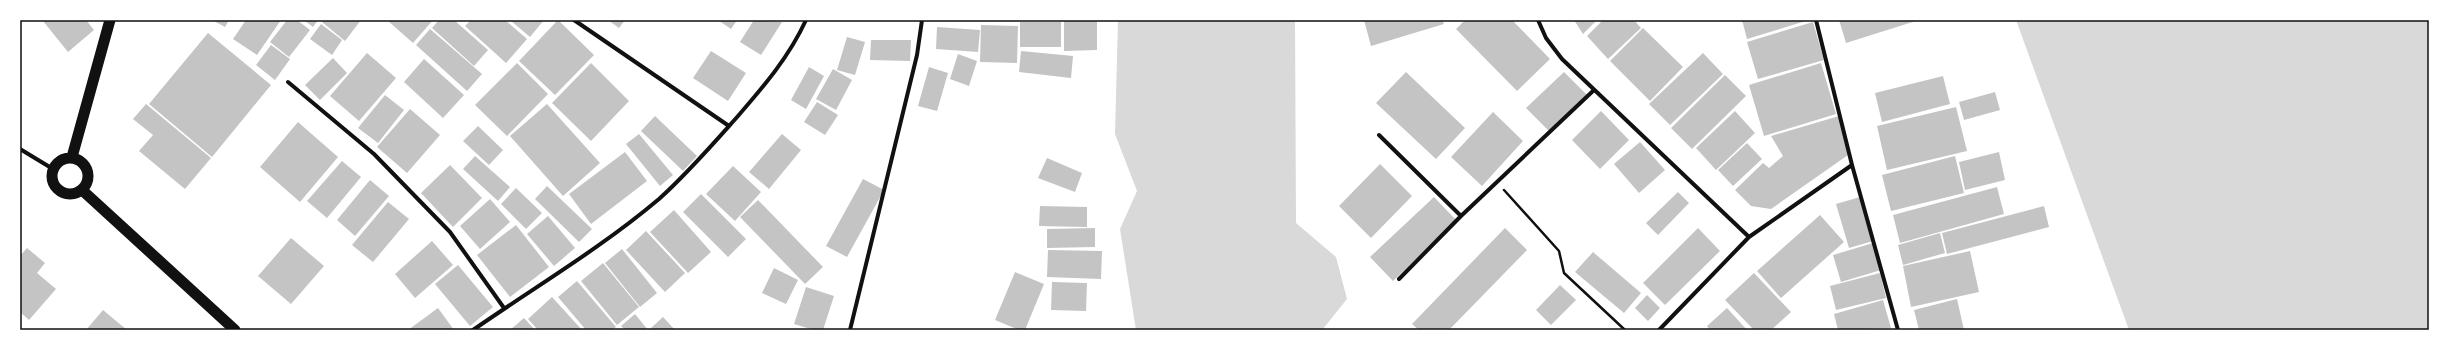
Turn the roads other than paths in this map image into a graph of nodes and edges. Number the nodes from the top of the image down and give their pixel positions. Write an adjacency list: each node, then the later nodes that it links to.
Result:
1 (110, 20): 12 (highway)
2 (574, 20): 9 (street)
3 (806, 20): 9 (street)
4 (922, 20): 22 (street)
5 (1538, 20): 8 (street)
6 (1816, 20): 13 (street)
7 (288, 82): 19 (street)
8 (1594, 90): 16 (street); 17 (street)
9 (729, 126): 19 (street)
10 (1379, 136): 16 (street)
11 (20, 149): 14 (street)
12 (72, 157): 14 (highway); 15 (highway)
13 (1852, 165): 17 (street); 24 (street)
14 (53, 169): 15 (highway)
15 (82, 190): 20 (highway)
16 (1461, 216): 18 (street)
17 (1749, 237): 23 (street)
18 (1399, 279)
19 (504, 308): 21 (street)
20 (235, 330)
21 (473, 330)
22 (850, 330)
23 (1659, 330)
24 (1898, 330)

